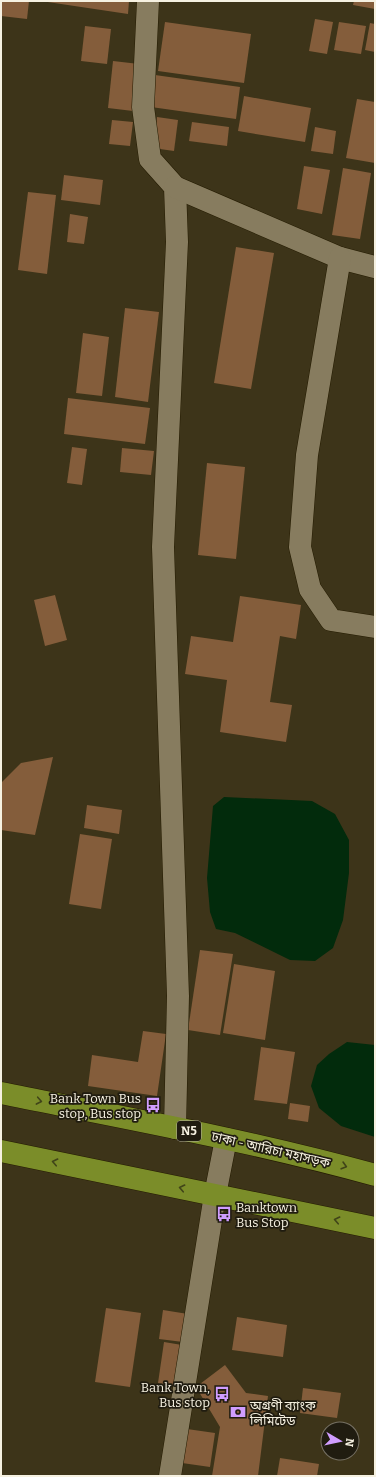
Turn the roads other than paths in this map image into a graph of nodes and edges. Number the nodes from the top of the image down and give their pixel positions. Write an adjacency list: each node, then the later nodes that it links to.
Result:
1 (148, 1): 2 (street)
2 (175, 187): 3 (street); 7 (street)
3 (340, 258): 4 (street); 5 (street)
4 (375, 267)
5 (375, 627)
6 (1, 1093): 7 (highway, ঢাকা - আরিচা মহাসড়ক / N5, one-way to 7)
7 (175, 1128): 8 (highway, ঢাকা - আরিচা মহাসড়ক / N5)
8 (226, 1139): 10 (highway, ঢাকা - আরিচা মহাসড়ক / N5, one-way to 10); 11 (street)
9 (1, 1150): 11 (highway, one-way to 9)
10 (375, 1175)
11 (215, 1195): 12 (highway, one-way to 11); 13 (street)
12 (375, 1228)
13 (170, 1476)

